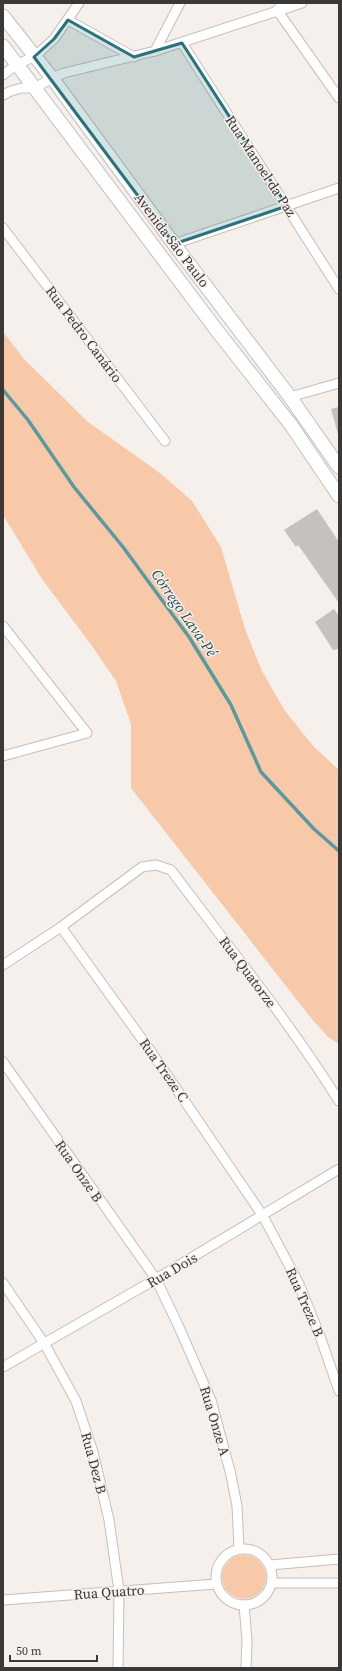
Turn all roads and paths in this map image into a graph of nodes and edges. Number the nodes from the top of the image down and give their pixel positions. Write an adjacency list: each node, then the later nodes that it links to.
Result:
1 (79, 3): 6 (street)
2 (180, 3): 9 (street)
3 (302, 3): 4 (street)
4 (280, 7): 7 (street); 17 (street)
5 (3, 16): 10 (street, Avenida São Paulo)
6 (68, 20): 10 (street); 11 (street)
7 (182, 43): 9 (street); 19 (street, Rua Manoel da Paz)
8 (3, 46): 12 (street, Avenida São Paulo)
9 (156, 51): 11 (street)
10 (34, 57): 12 (street); 14 (street, Avenida São Paulo)
11 (134, 57): 14 (street)
12 (17, 64): 13 (street); 15 (street, Avenida São Paulo)
13 (3, 75)
14 (52, 78): 15 (street); 21 (street, Avenida São Paulo)
15 (35, 88): 16 (street); 27 (street, Avenida São Paulo)
16 (3, 96)
17 (339, 98)
18 (339, 188): 19 (street)
19 (287, 206): 21 (street); 22 (street, Rua Manoel da Paz)
20 (3, 228): 25 (street, Rua Pedro Canário)
21 (174, 244): 24 (street, Avenida São Paulo)
22 (339, 289)
23 (339, 383): 24 (street)
24 (290, 397): 26 (street, Avenida São Paulo)
25 (165, 441)
26 (339, 467)
27 (339, 496)
28 (3, 626): 29 (street)
29 (3, 756)
30 (61, 927): 31 (street); 33 (street, Rua Quatorze); 35 (street, Rua Treze C)
31 (3, 965)
32 (3, 1062): 36 (street, Rua Onze B)
33 (339, 1101)
34 (339, 1169): 35 (street, Rua Dois)
35 (263, 1216): 36 (street, Rua Dois); 40 (street, Rua Treze B)
36 (156, 1279): 38 (street, Rua Dois); 41 (street, Rua Onze A)
37 (3, 1283): 38 (street, Rua Dez B)
38 (44, 1343): 39 (street, Rua Dois); 47 (street, Rua Dez B)
39 (3, 1367)
40 (339, 1391)
41 (239, 1549): 43 (street); 45 (street)
42 (339, 1559): 43 (street)
43 (270, 1565): 46 (street)
44 (339, 1583): 46 (street)
45 (216, 1584): 47 (street, Rua Quatro); 49 (street)
46 (272, 1584): 49 (street)
47 (119, 1591): 48 (street, Rua Quatro); 50 (street, Rua Dez B)
48 (3, 1600)
49 (244, 1605): 51 (street)
50 (118, 1668)
51 (246, 1668)

